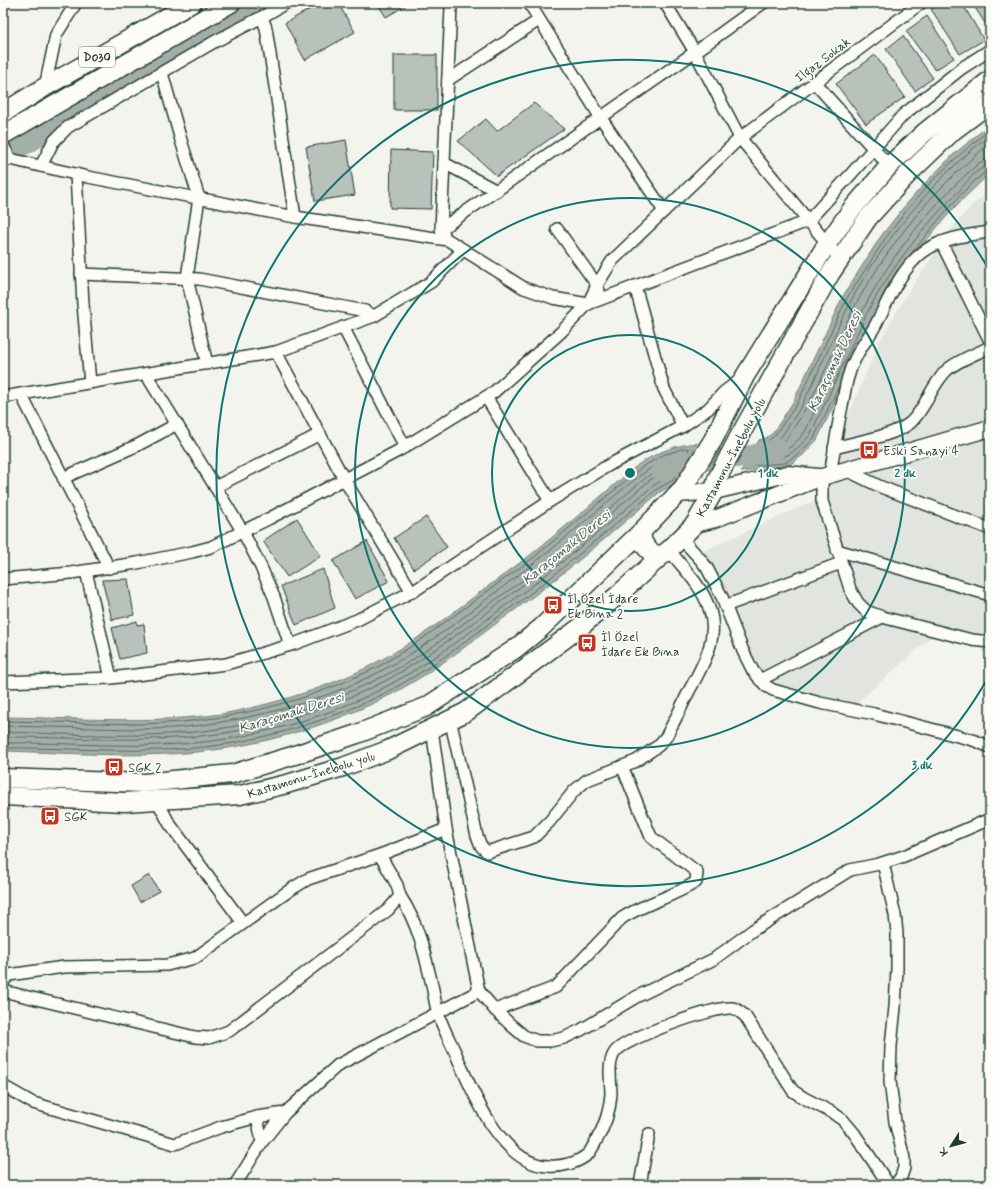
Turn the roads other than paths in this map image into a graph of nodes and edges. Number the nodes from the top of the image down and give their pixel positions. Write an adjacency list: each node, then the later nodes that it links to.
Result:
1 (76, 3): 18 (street)
2 (192, 3): 18 (main road, D030)
3 (231, 3): 22 (main road)
4 (286, 3): 10 (street)
5 (529, 3): 11 (street)
6 (665, 3): 13 (street)
7 (763, 3): 13 (street)
8 (921, 3): 17 (street, Ilgaz Sokak)
9 (453, 4): 15 (street)
10 (262, 17): 14 (street); 34 (street)
11 (539, 20): 15 (street); 21 (street)
12 (990, 50): 25 (street)
13 (695, 52): 21 (street); 23 (street)
14 (162, 73): 28 (street); 32 (street)
15 (448, 80): 27 (street)
16 (990, 80): 29 (main road)
17 (814, 82): 23 (street, Ilgaz Sokak); 25 (street)
18 (45, 87): 20 (main road, D030)
19 (990, 103): 43 (main road, Kastamonu-İnebolu yolu)
20 (3, 113)
21 (600, 118): 31 (street); 33 (street)
22 (3, 135)
23 (740, 138): 33 (street, Ilgaz Sokak); 35 (street)
24 (3, 145): 26 (street)
25 (874, 148): 29 (street); 35 (street)
26 (7, 161): 28 (street)
27 (444, 163): 31 (street); 36 (street)
28 (41, 166): 30 (street)
29 (889, 166): 41 (main road)
30 (76, 174): 32 (street); 44 (street)
31 (497, 191): 36 (street)
32 (199, 198): 34 (street); 45 (street)
33 (664, 211): 46 (street, Ilgaz Sokak)
34 (296, 217): 39 (street)
35 (808, 221): 41 (street); 47 (street)
36 (441, 229): 39 (street)
37 (557, 229): 46 (street)
38 (990, 232): 40 (street)
39 (448, 240): 42 (street)
40 (941, 242): 52 (street); 67 (street)
41 (826, 244): 43 (street); 57 (main road)
42 (463, 250): 49 (street); 50 (street)
43 (840, 259): 72 (main road, Kastamonu-İnebolu yolu)
44 (81, 274): 45 (street); 58 (street)
45 (187, 278): 50 (street); 55 (street)
46 (597, 285): 48 (street); 49 (street, Ilgaz Sokak)
47 (635, 286): 48 (street); 63 (street)
48 (602, 299): 49 (street)
49 (588, 304): 61 (street)
50 (374, 316): 51 (street)
51 (343, 327): 54 (street); 66 (street)
52 (990, 341)
53 (990, 347): 67 (street)
54 (276, 352): 55 (street); 65 (street)
55 (207, 364): 56 (street)
56 (146, 374): 58 (street); 62 (street)
57 (745, 376): 63 (street); 74 (main road)
58 (90, 383): 59 (street)
59 (21, 394): 60 (street); 70 (street)
60 (3, 397)
61 (486, 397): 66 (street); 75 (street)
62 (177, 424): 70 (street); 73 (street)
63 (683, 426): 75 (street)
64 (990, 428): 68 (main road)
65 (320, 434): 71 (street); 73 (street)
66 (405, 447): 71 (street)
67 (834, 448): 69 (street)
68 (846, 470): 69 (main road); 77 (street)
69 (826, 476): 72 (main road); 76 (main road); 81 (street)
70 (63, 478): 83 (street)
71 (344, 479): 78 (street); 87 (street)
72 (715, 485): 74 (main road); 76 (main road, Kastamonu-İnebolu yolu)
73 (216, 487): 78 (street)
74 (684, 487): 79 (main road)
75 (550, 501): 87 (street)
76 (695, 524): 80 (main road, Kastamonu-İnebolu yolu)
77 (990, 529)
78 (243, 532): 83 (street); 93 (street)
79 (641, 532): 80 (main road); 85 (main road)
80 (670, 548): 88 (main road, Kastamonu-İnebolu yolu); 90 (street); 100 (street)
81 (837, 550): 82 (street); 89 (street)
82 (841, 563): 90 (street); 91 (street)
83 (108, 568): 84 (street)
84 (86, 571): 86 (street); 94 (street)
85 (598, 573): 88 (main road); 101 (main road)
86 (3, 579)
87 (412, 592): 93 (street)
88 (618, 595): 97 (main road, Kastamonu-İnebolu yolu)
89 (990, 595)
90 (725, 606): 95 (street)
91 (882, 617): 92 (street); 95 (street)
92 (990, 642)
93 (290, 645): 94 (street)
94 (111, 678): 96 (street)
95 (760, 680): 99 (street)
96 (3, 682)
97 (450, 720): 98 (main road, Kastamonu-İnebolu yolu); 100 (street)
98 (432, 729): 103 (main road, Kastamonu-İnebolu yolu); 105 (street)
99 (990, 747)
100 (622, 766): 113 (street)
101 (3, 778)
102 (3, 796): 103 (main road, Kastamonu-İnebolu yolu)
103 (157, 800): 109 (street)
104 (990, 819): 107 (street)
105 (446, 829): 106 (street); 112 (street)
106 (380, 855): 108 (street); 109 (street)
107 (883, 863): 113 (street); 123 (street)
108 (400, 896): 111 (street); 114 (street)
109 (243, 923): 110 (street)
110 (3, 982)
111 (3, 991)
112 (479, 991): 113 (street); 114 (street)
113 (495, 1010)
114 (438, 1013): 116 (street); 122 (street)
115 (3, 1086): 117 (street)
116 (285, 1113): 117 (street); 119 (street)
117 (257, 1117): 119 (street)
118 (650, 1134): 121 (street)
119 (262, 1142): 120 (street)
120 (235, 1185)
121 (640, 1185)
122 (889, 1185)
123 (895, 1185)

